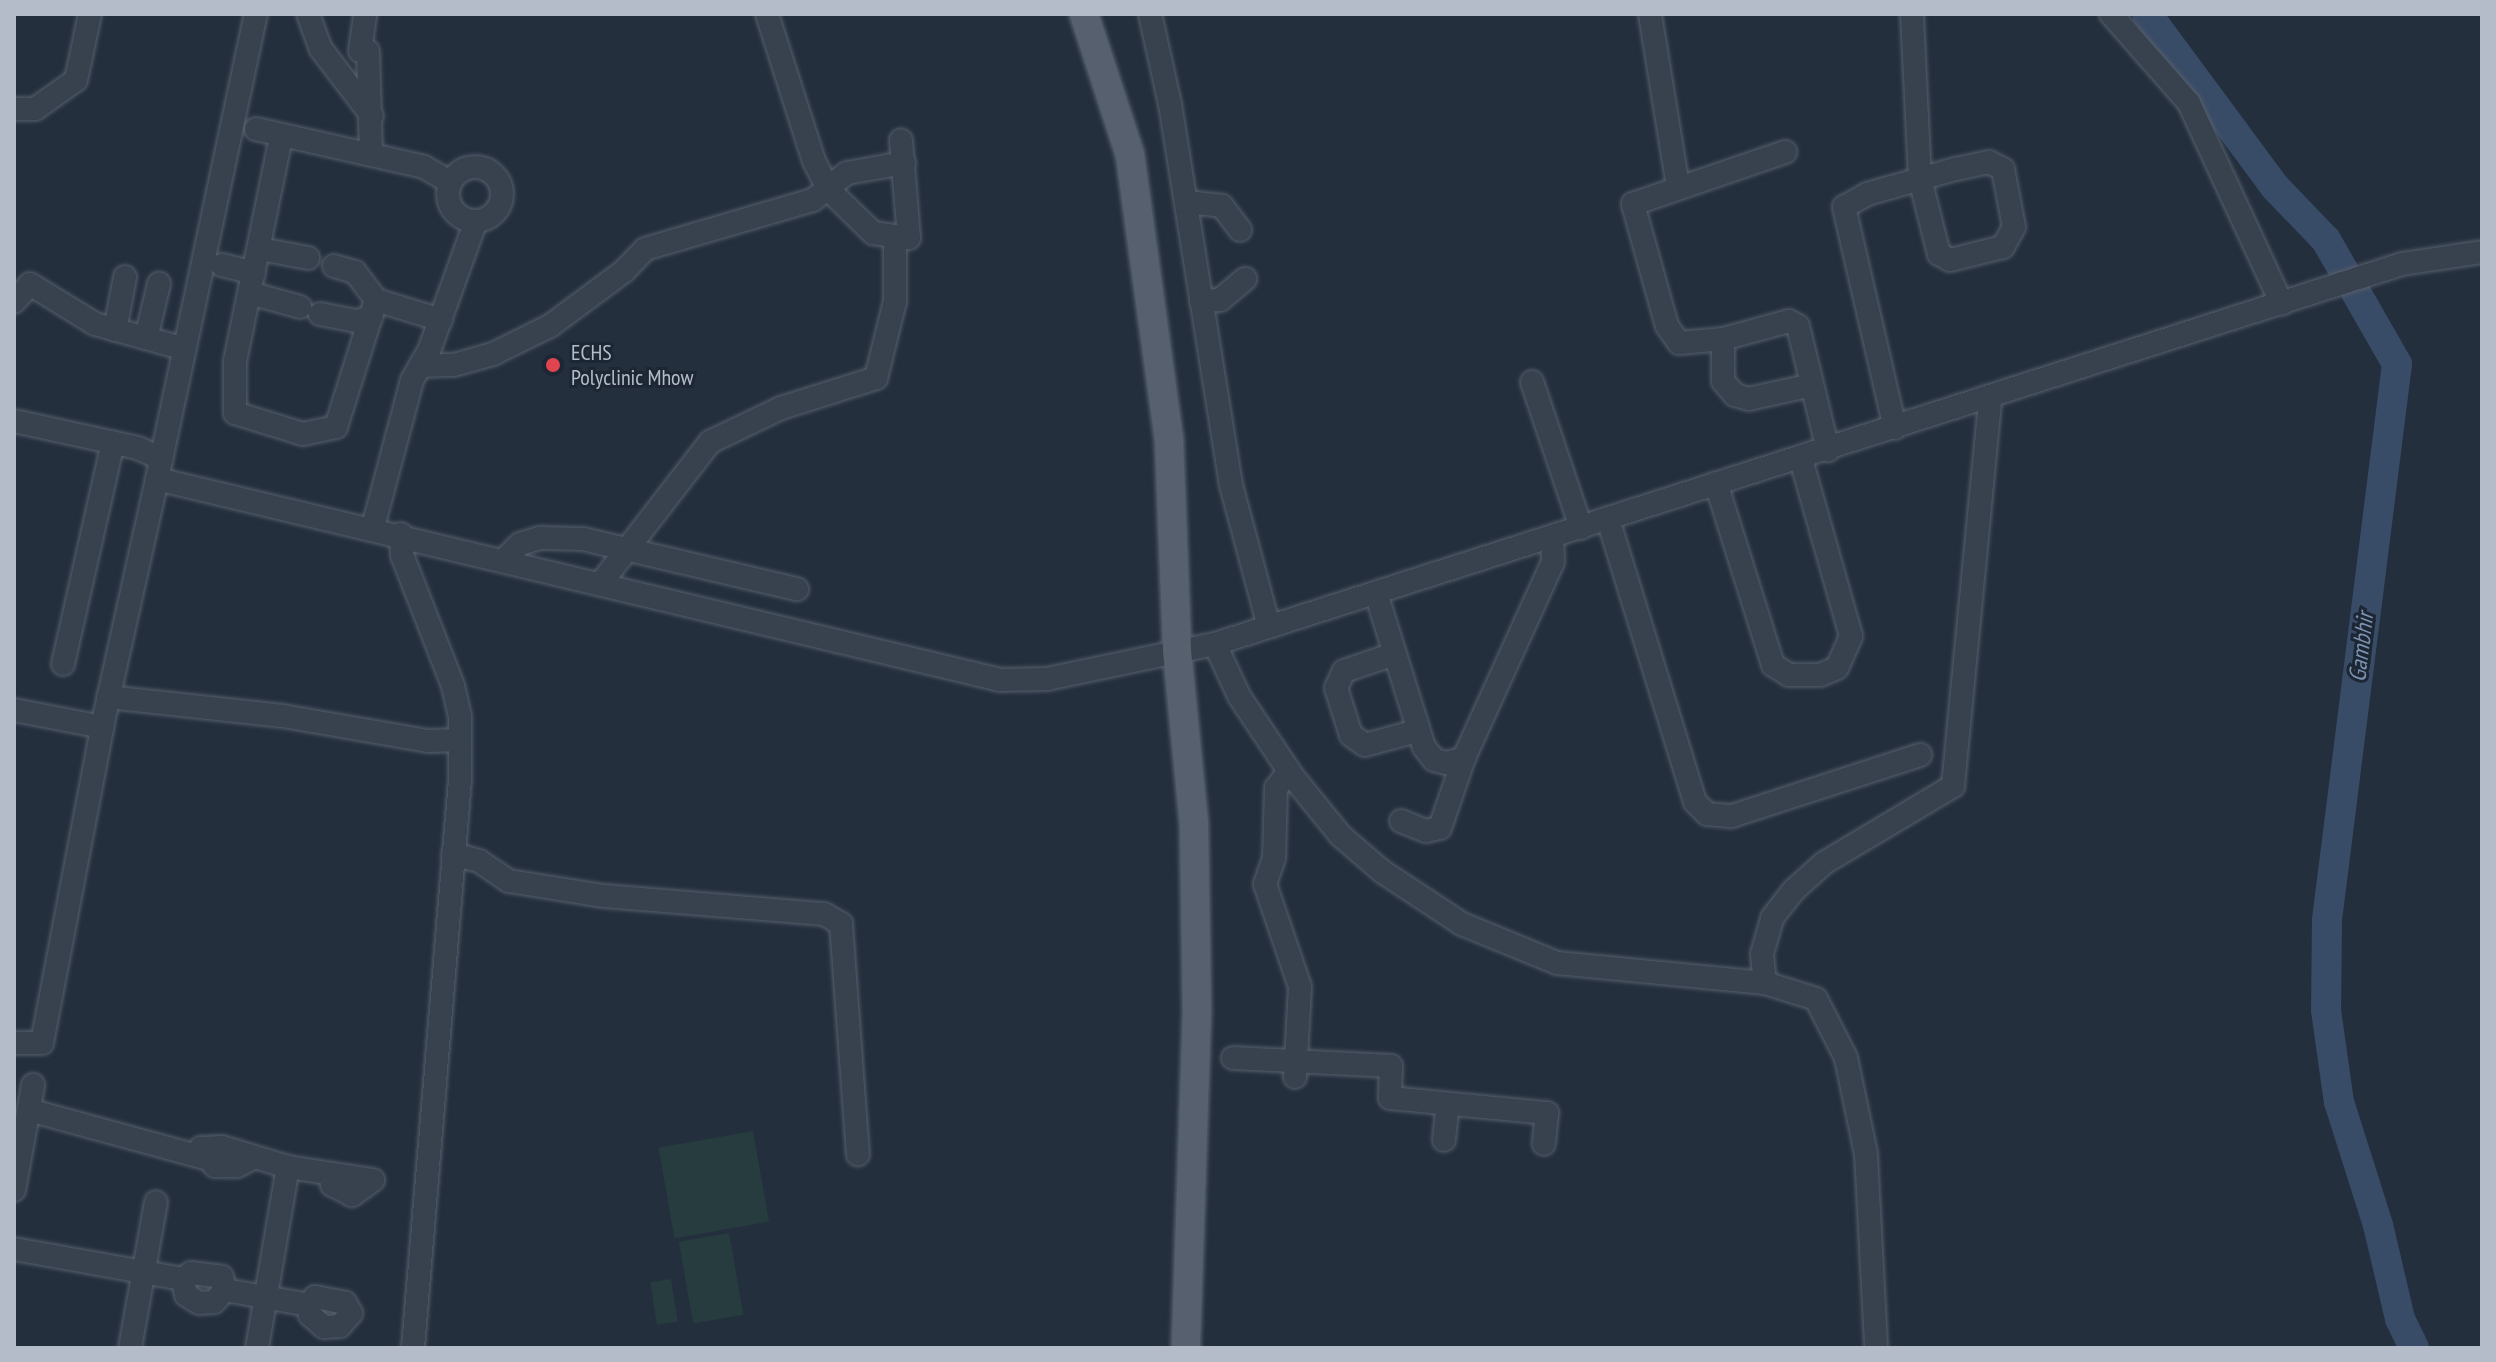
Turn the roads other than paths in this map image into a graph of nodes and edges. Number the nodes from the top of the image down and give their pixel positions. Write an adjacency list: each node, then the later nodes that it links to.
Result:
1 (90, 14): 11 (street)
2 (256, 14): 44 (street)
3 (308, 14): 12 (street)
4 (365, 14): 12 (street)
5 (767, 14): 22 (street)
6 (1084, 14): 68 (main road)
7 (1150, 14): 23 (street)
8 (1650, 14): 21 (street)
9 (1912, 14): 19 (street)
10 (2111, 14): 38 (street)
11 (14, 109)
12 (372, 116): 17 (street)
13 (256, 129): 17 (street)
14 (901, 140): 18 (street)
15 (279, 147): 27 (street)
16 (1785, 152): 21 (street)
17 (371, 155): 20 (street)
18 (904, 163): 22 (street); 26 (street)
19 (1920, 179): 19 (street); 50 (street)
20 (448, 181): 24 (street); 24 (street)
21 (1678, 187): 43 (street)
22 (829, 190): 26 (street); 45 (street)
23 (1186, 202): 25 (street); 36 (street)
24 (475, 223): 40 (street)
25 (1240, 230)
26 (895, 238): 61 (street)
27 (260, 249): 29 (street); 34 (street)
28 (2482, 252): 38 (street)
29 (308, 258)
30 (222, 265): 34 (street)
31 (334, 266): 39 (street)
32 (125, 277): 41 (street)
33 (1245, 279): 36 (street)
34 (252, 283): 39 (street); 39 (street)
35 (159, 284): 42 (street)
36 (1201, 301): 66 (street)
37 (14, 302): 41 (street)
38 (2282, 304): 48 (street)
39 (374, 308): 40 (street)
40 (441, 320): 45 (street)
41 (115, 330): 42 (street)
42 (146, 338): 44 (street)
43 (1723, 339): 47 (street); 47 (street)
44 (185, 349): 54 (street)
45 (420, 366): 57 (street)
46 (1532, 382): 58 (street)
47 (1812, 385): 52 (street)
48 (1990, 399): 50 (street); 81 (street)
49 (14, 421): 51 (street)
50 (1895, 428): 52 (street)
51 (113, 443): 54 (street); 70 (street)
52 (1828, 450): 53 (street)
53 (1801, 459): 55 (street); 55 (street)
54 (160, 469): 57 (street); 71 (street)
55 (1716, 483): 56 (street)
56 (1608, 519): 58 (street); 76 (street)
57 (373, 527): 59 (street)
58 (1581, 528): 60 (street)
59 (401, 534): 62 (street); 75 (street)
60 (1552, 537): 65 (street); 77 (street)
61 (628, 550): 62 (street); 63 (street); 64 (street)
62 (505, 559): 63 (street)
63 (601, 583): 68 (street)
64 (797, 589)
65 (1376, 593): 66 (street); 69 (street)
66 (1269, 627): 67 (street)
67 (1215, 644): 68 (street); 78 (street)
68 (1177, 651): 102 (main road)
69 (1394, 654): 74 (street); 74 (street)
70 (63, 664)
71 (108, 697): 73 (street); 75 (street)
72 (14, 710): 73 (street)
73 (102, 727): 82 (street)
74 (1417, 731): 77 (street)
75 (460, 740): 80 (street)
76 (1920, 755)
77 (1464, 758): 79 (street)
78 (1289, 771): 81 (street); 84 (street)
79 (1401, 821)
80 (453, 854): 90 (street); 101 (street)
81 (1765, 983): 103 (street)
82 (14, 1043)
83 (1233, 1058): 84 (street)
84 (1295, 1069): 86 (street)
85 (33, 1085): 87 (street)
86 (1448, 1104): 88 (street); 89 (street)
87 (29, 1110): 91 (street); 93 (street)
88 (1444, 1140)
89 (1544, 1144)
90 (858, 1154)
91 (288, 1167): 92 (street); 97 (street)
92 (331, 1175)
93 (14, 1190)
94 (156, 1202): 96 (street)
95 (14, 1249): 96 (street)
96 (144, 1273): 97 (street); 99 (street)
97 (266, 1297): 98 (street); 100 (street)
98 (309, 1305)
99 (130, 1348)
100 (257, 1348)
101 (413, 1348)
102 (1186, 1348)
103 (1876, 1348)

